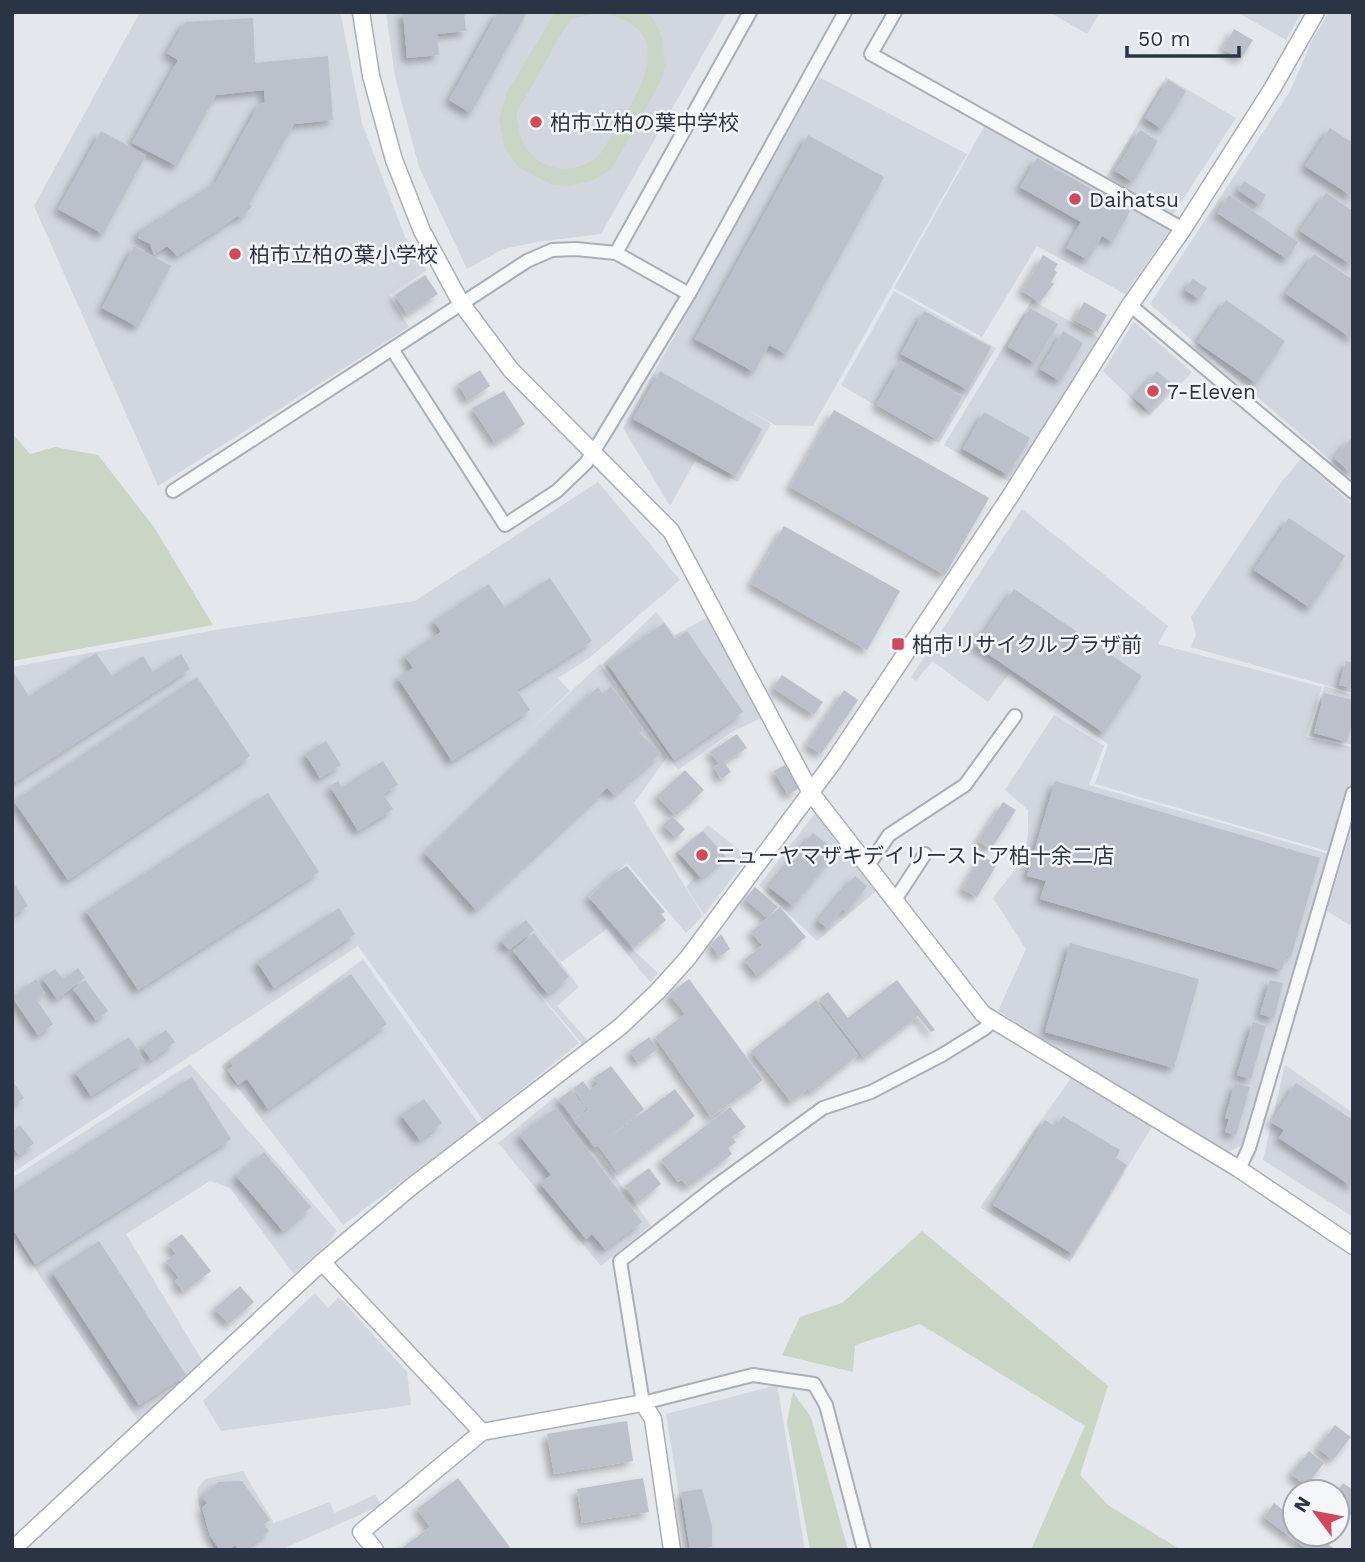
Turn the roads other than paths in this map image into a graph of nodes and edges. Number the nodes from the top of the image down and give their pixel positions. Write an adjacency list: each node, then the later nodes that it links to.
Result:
1 (360, 12): 9 (street)
2 (750, 12): 7 (street)
3 (845, 12): 8 (street)
4 (895, 12): 6 (street)
5 (1316, 12): 6 (street)
6 (1183, 229): 10 (street)
7 (616, 253): 8 (street); 9 (street)
8 (689, 294): 12 (street)
9 (461, 303): 11 (street); 12 (street)
10 (1130, 305): 14 (street); 16 (street)
11 (391, 349): 12 (street); 13 (street)
12 (592, 453): 16 (street)
13 (173, 491)
14 (1353, 492)
15 (1015, 716): 19 (street)
16 (811, 793): 19 (street); 24 (street)
17 (1353, 793): 22 (street)
18 (925, 854): 20 (street)
19 (868, 866): 20 (street)
20 (895, 900): 21 (street)
21 (993, 1021): 22 (street); 25 (street)
22 (1238, 1169): 23 (street)
23 (1353, 1246)
24 (323, 1262): 26 (street); 27 (street)
25 (643, 1403): 26 (street); 29 (street); 30 (street)
26 (482, 1432): 28 (street)
27 (12, 1550)
28 (375, 1550)
29 (672, 1550)
30 (864, 1550)

